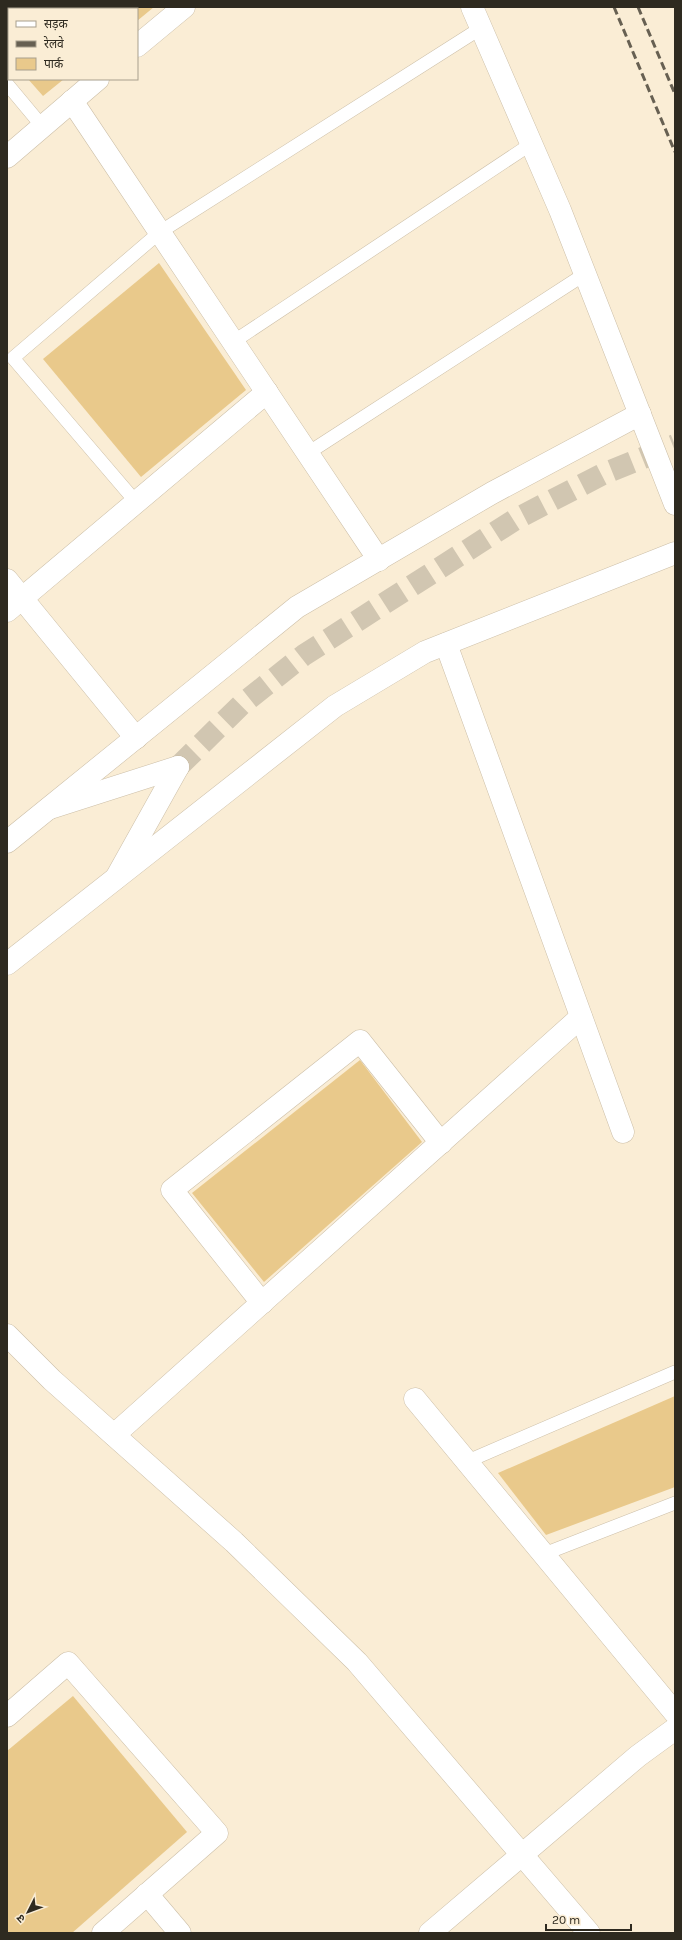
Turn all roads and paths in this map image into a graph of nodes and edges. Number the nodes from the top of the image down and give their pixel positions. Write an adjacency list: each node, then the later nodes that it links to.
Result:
1 (184, 7): 4 (street)
2 (472, 7): 3 (street)
3 (481, 28): 9 (street); 11 (lane)
4 (138, 45)
5 (97, 80): 7 (street)
6 (7, 84): 8 (lane)
7 (72, 100): 8 (street); 11 (street)
8 (42, 126): 10 (street)
9 (531, 144): 12 (street); 13 (lane)
10 (7, 157)
11 (160, 232): 13 (street); 17 (lane)
12 (585, 274): 15 (street); 16 (lane)
13 (233, 342): 14 (street)
14 (267, 392): 16 (street); 17 (street)
15 (640, 414): 18 (street); 20 (street)
16 (308, 453): 20 (street)
17 (136, 502): 22 (street)
18 (675, 504)
19 (675, 553): 23 (street)
20 (379, 560): 24 (street)
21 (7, 580): 22 (street)
22 (14, 604): 24 (street)
23 (446, 644): 27 (street); 29 (street)
24 (136, 738): 25 (street)
25 (50, 808): 26 (street); 27 (street)
26 (7, 842)
27 (116, 878): 28 (street)
28 (7, 964)
29 (581, 1017): 30 (street); 31 (street)
30 (623, 1132)
31 (441, 1143): 32 (street); 32 (street)
32 (262, 1303): 36 (street)
33 (7, 1335): 36 (street)
34 (675, 1372): 37 (lane)
35 (415, 1399): 37 (street)
36 (114, 1435): 43 (street)
37 (468, 1461): 39 (street)
38 (675, 1503): 39 (lane)
39 (544, 1554): 40 (street)
40 (675, 1713)
41 (7, 1716): 44 (street)
42 (675, 1729): 43 (street)
43 (521, 1854): 47 (street); 48 (street)
44 (147, 1894): 45 (street); 46 (street)
45 (103, 1933)
46 (180, 1933)
47 (430, 1933)
48 (589, 1933)

